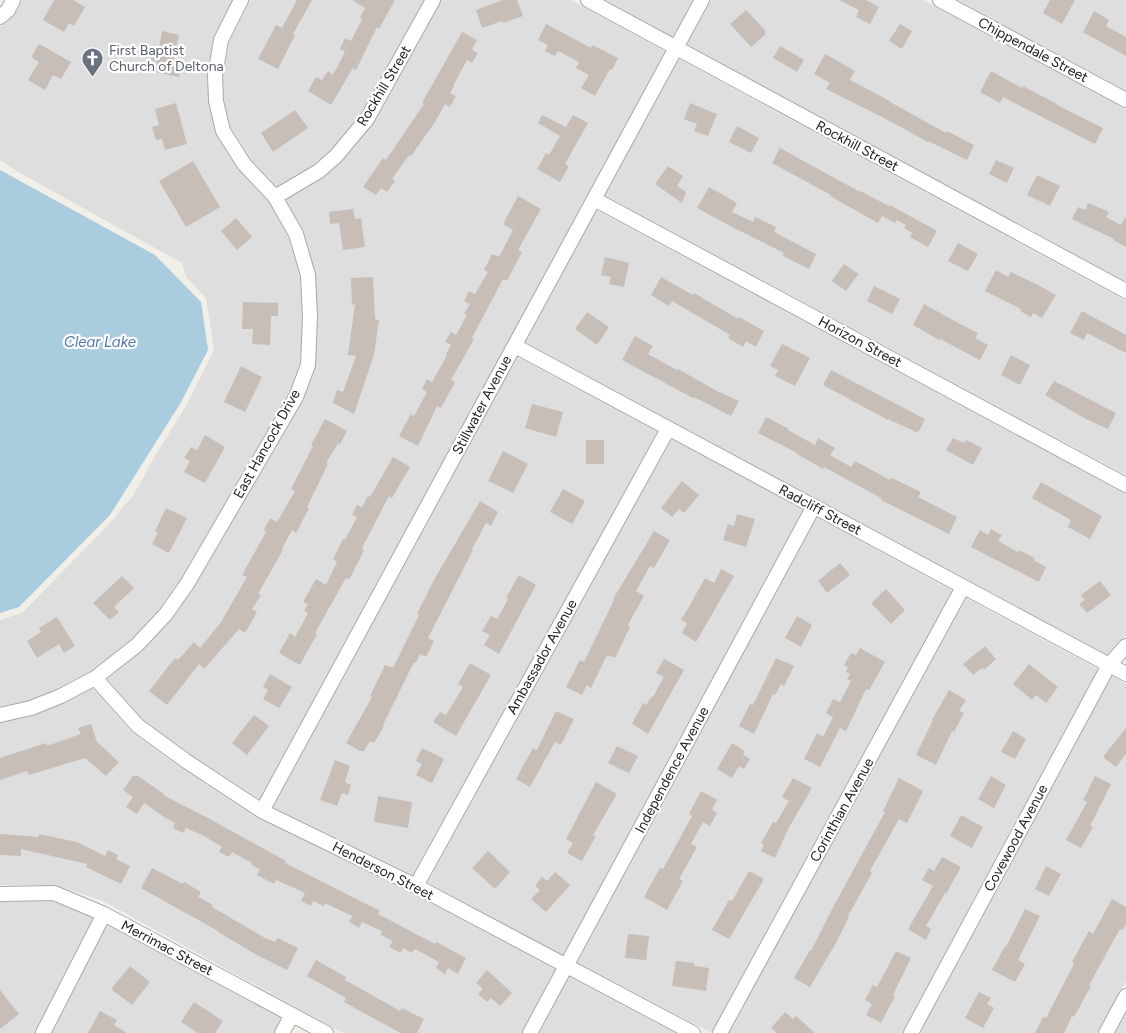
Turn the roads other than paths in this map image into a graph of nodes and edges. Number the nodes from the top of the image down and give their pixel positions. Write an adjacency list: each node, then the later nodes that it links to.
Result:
1 (14, 0): 7 (street)
2 (242, 0): 10 (street, East Hancock Drive)
3 (433, 0): 10 (street, Rockhill Street)
4 (588, 0): 8 (street, Rockhill Street)
5 (702, 0): 8 (street, Stillwater Avenue)
6 (940, 0): 9 (street, Chippendale Street)
7 (0, 17)
8 (676, 48): 11 (street, Stillwater Avenue); 12 (street, Rockhill Street)
9 (1126, 100)
10 (275, 197): 21 (street, East Hancock Drive)
11 (594, 199): 13 (street, Stillwater Avenue); 15 (street, Horizon Street)
12 (1126, 291)
13 (515, 346): 14 (street, Radcliff Street); 23 (street, Stillwater Avenue)
14 (668, 429): 16 (street, Radcliff Street); 24 (street, Ambassador Avenue)
15 (1126, 485)
16 (814, 506): 17 (street, Radcliff Street); 27 (street, Independence Avenue)
17 (963, 587): 19 (street, Radcliff Street); 35 (street, Corinthian Avenue)
18 (1126, 646): 19 (street, Covewood Avenue)
19 (1109, 665): 20 (street, Radcliff Street); 36 (street, Covewood Avenue)
20 (1126, 674)
21 (95, 678): 22 (street, East Hancock Drive); 23 (street, Henderson Street)
22 (0, 715)
23 (262, 811): 24 (street, Henderson Street)
24 (416, 886): 27 (street, Henderson Street)
25 (0, 894): 26 (street, Merrimac Street)
26 (104, 914): 29 (street, Merrimac Street); 30 (street)
27 (566, 966): 33 (street, Independence Avenue); 34 (street, Henderson Street)
28 (1126, 996): 37 (street)
29 (292, 1015): 31 (street); 32 (street, Merrimac Street)
30 (43, 1033)
31 (282, 1033)
32 (326, 1033)
33 (530, 1033)
34 (693, 1033)
35 (720, 1033)
36 (910, 1033)
37 (1106, 1033)

